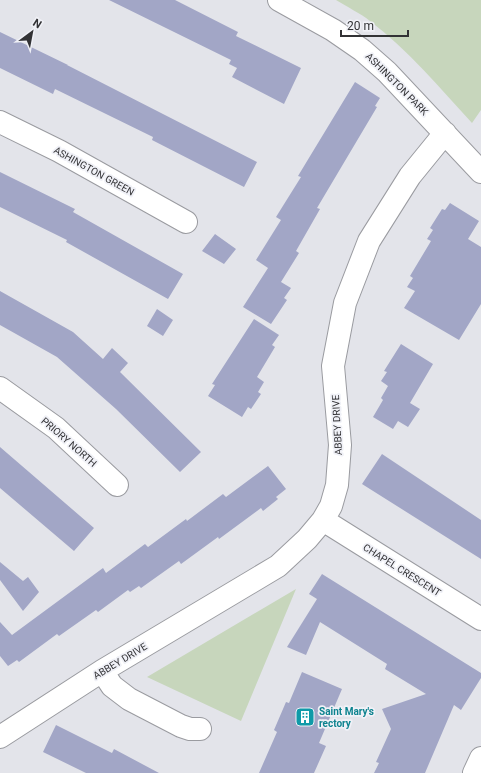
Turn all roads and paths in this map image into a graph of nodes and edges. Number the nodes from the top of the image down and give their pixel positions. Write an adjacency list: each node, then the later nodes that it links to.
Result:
1 (279, 0): 3 (street, ASHINGTON PARK)
2 (0, 122): 5 (street, ASHINGTON GREEN)
3 (445, 133): 4 (street, ASHINGTON PARK); 8 (street, ABBEY DRIVE)
4 (481, 172)
5 (186, 222)
6 (0, 388): 7 (street, PRIORY NORTH)
7 (117, 485)
8 (323, 520): 9 (street, CHAPEL CRESCENT); 10 (street, ABBEY DRIVE)
9 (481, 619)
10 (102, 671): 11 (street); 12 (street, ABBEY DRIVE)
11 (200, 729)
12 (0, 737)
13 (481, 758): 14 (street)
14 (474, 773)

